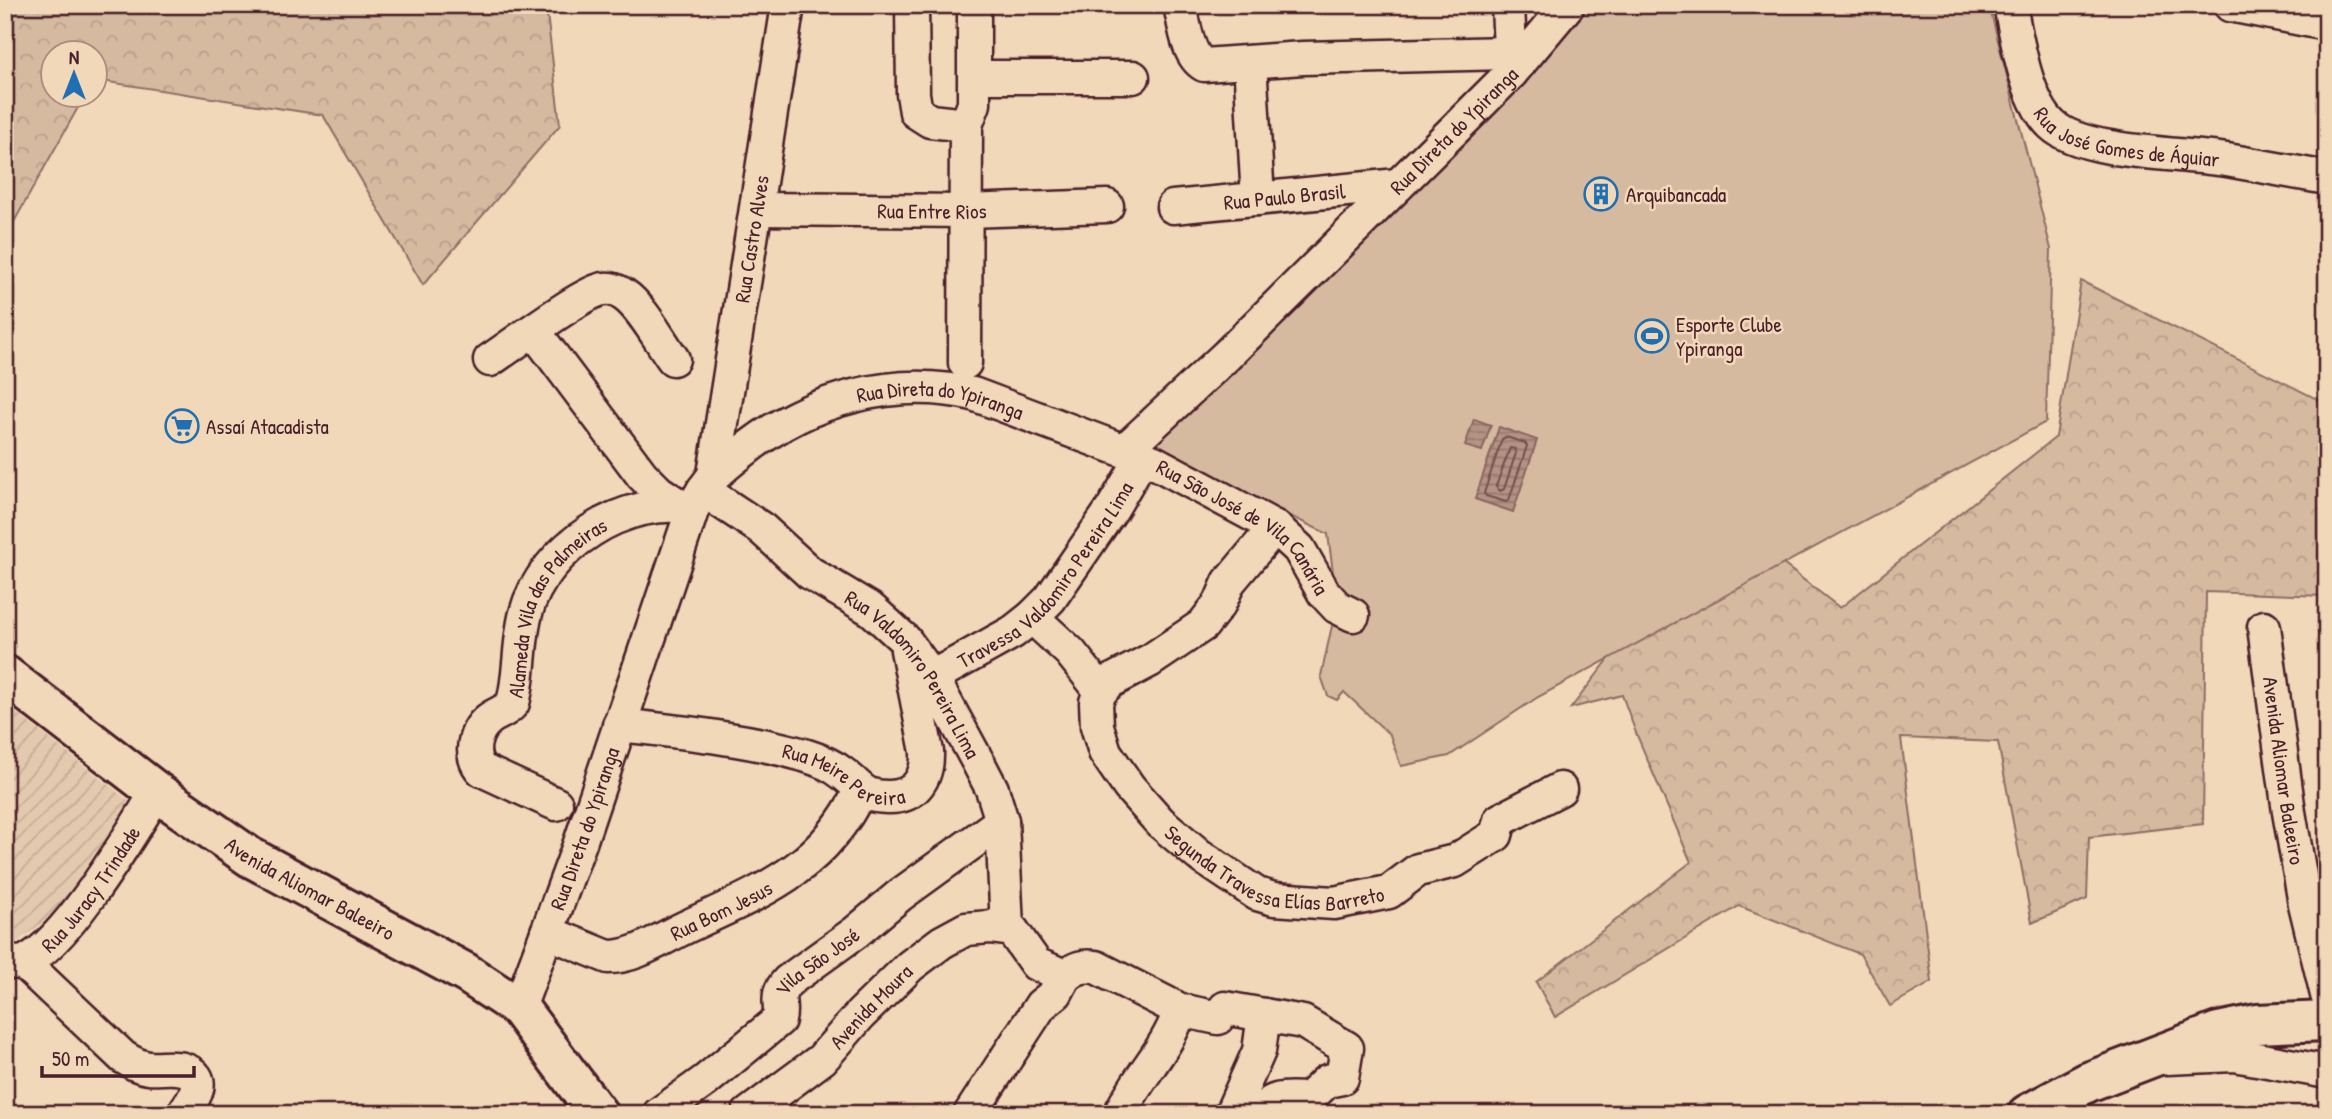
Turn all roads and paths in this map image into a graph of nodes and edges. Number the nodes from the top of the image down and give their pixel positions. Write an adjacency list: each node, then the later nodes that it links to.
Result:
1 (788, 5): 20 (street, Rua Castro Alves)
2 (912, 5): 14 (street)
3 (974, 5): 12 (street)
4 (1180, 5): 10 (street)
5 (1508, 5): 11 (street)
6 (1568, 5): 11 (street, Rua Direta do Ypiranga)
7 (2010, 5): 15 (street, Rua José Gomes de Águiar)
8 (2230, 5): 9 (street)
9 (2327, 24)
10 (1250, 62): 11 (street); 17 (street)
11 (1510, 63): 16 (street, Rua Direta do Ypiranga)
12 (975, 77): 13 (street); 14 (street)
13 (1133, 77)
14 (966, 125): 21 (street)
15 (2327, 178)
16 (1398, 186): 17 (street, Rua Paulo Brasil); 26 (street, Rua Direta do Ypiranga)
17 (1258, 199): 19 (street, Rua Paulo Brasil)
18 (1107, 206): 21 (street, Rua Entre Rios)
19 (1172, 207)
20 (757, 209): 21 (street, Rua Entre Rios); 27 (street, Rua Castro Alves)
21 (966, 211): 25 (street)
22 (534, 331): 23 (street); 24 (street); 27 (street, Rua Valdomiro Pereira Lima)
23 (673, 359)
24 (490, 360)
25 (965, 363)
26 (1134, 453): 27 (street, Rua Direta do Ypiranga); 28 (street, Rua São José de Vila Canária); 30 (street, Travessa Valdomiro Pereira Lima)
27 (697, 494): 32 (street, Rua Valdomiro Pereira Lima); 36 (street, Rua Direta do Ypiranga); 40 (street, Alameda Vila das Palmeiras)
28 (1275, 527): 29 (street, Rua São José de Vila Canária); 35 (street)
29 (1353, 615)
30 (1032, 617): 34 (street, Travessa Valdomiro Pereira Lima); 35 (street)
31 (2264, 627): 46 (street, Avenida Aliomar Baleeiro)
32 (905, 640): 34 (street, Rua Valdomiro Pereira Lima); 38 (street, Rua Meire Pereira)
33 (5, 675): 39 (main road, Avenida Aliomar Baleeiro)
34 (932, 677): 41 (street, Rua Valdomiro Pereira Lima)
35 (1101, 691): 37 (street, Segunda Travessa Elías Barreto)
36 (619, 725): 38 (street, Rua Meire Pereira); 43 (street, Rua Direta do Ypiranga)
37 (1560, 789)
38 (860, 791): 43 (street, Rua Bom Jesus)
39 (157, 792): 44 (street, Rua Juracy Trindade); 47 (main road, Avenida Aliomar Baleeiro)
40 (556, 804)
41 (1002, 821): 42 (street, Rua Valdomiro Pereira Lima); 56 (street, Vila São José)
42 (1007, 928): 45 (street); 57 (street, Avenida Moura)
43 (547, 932): 47 (street, Rua Direta do Ypiranga)
44 (14, 962): 54 (street)
45 (1065, 976): 48 (street); 58 (street)
46 (2327, 995)
47 (519, 1008): 55 (main road, Avenida Aliomar Baleeiro)
48 (1180, 1010): 49 (street); 59 (street)
49 (1264, 1015): 60 (street); 61 (street)
50 (2327, 1021): 51 (main road)
51 (2143, 1059): 52 (street); 53 (main road)
52 (2327, 1072)
53 (2031, 1113)
54 (183, 1114)
55 (598, 1114)
56 (659, 1114)
57 (748, 1114)
58 (970, 1114)
59 (1120, 1114)
60 (1231, 1114)
61 (1262, 1114)

